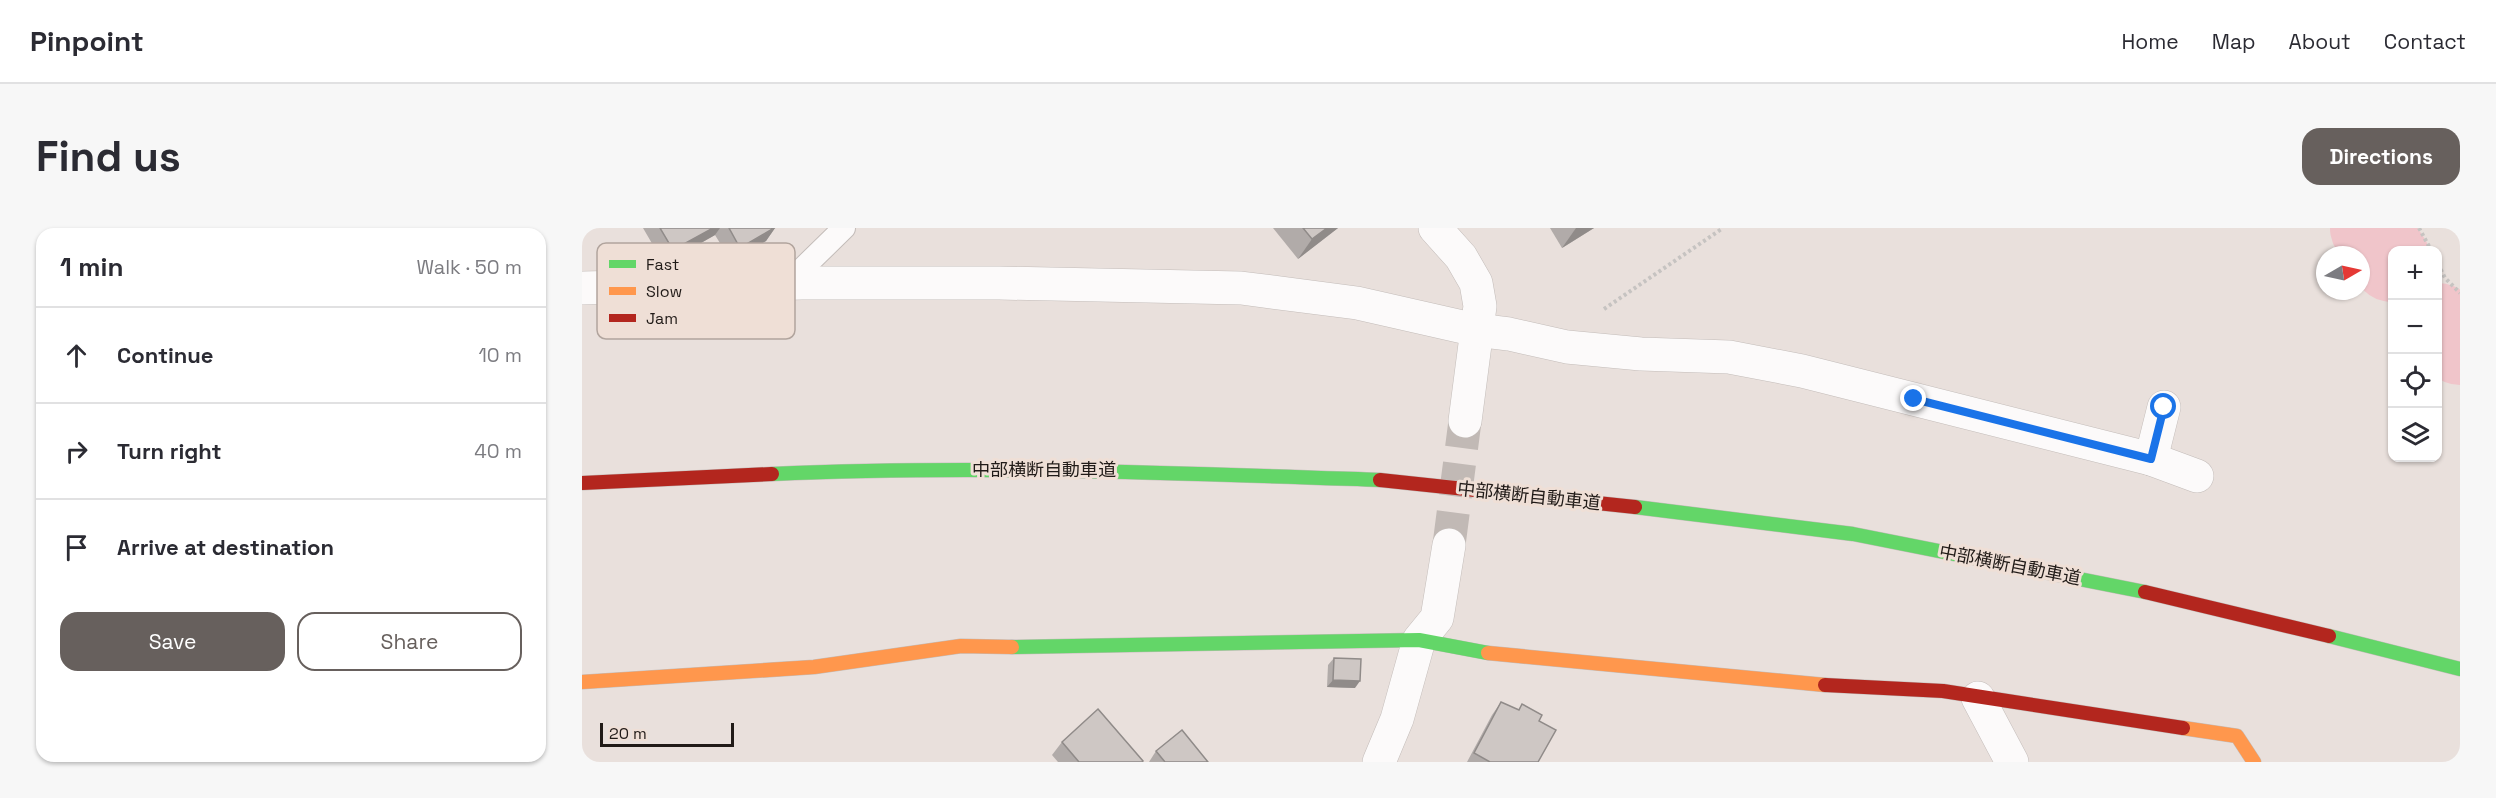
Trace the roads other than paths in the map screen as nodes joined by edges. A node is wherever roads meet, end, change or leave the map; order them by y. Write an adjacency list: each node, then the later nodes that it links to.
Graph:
1 (844, 228): 4 (lane)
2 (1435, 228): 7 (street)
3 (795, 283): 4 (street)
4 (802, 283): 7 (street)
5 (582, 288): 6 (street)
6 (597, 288)
7 (1476, 330): 9 (street); 10 (street)
8 (2164, 407): 10 (street)
9 (1465, 421)
10 (2151, 459): 11 (street)
11 (2197, 476)
12 (582, 483): 15 (main road, 中部横断自動車道)
13 (1449, 545): 14 (street)
14 (1419, 640): 16 (main road); 17 (main road); 18 (street)
15 (2460, 669)
16 (582, 682)
17 (1978, 698): 19 (street); 20 (main road)
18 (1378, 762)
19 (2012, 762)
20 (2254, 762)

